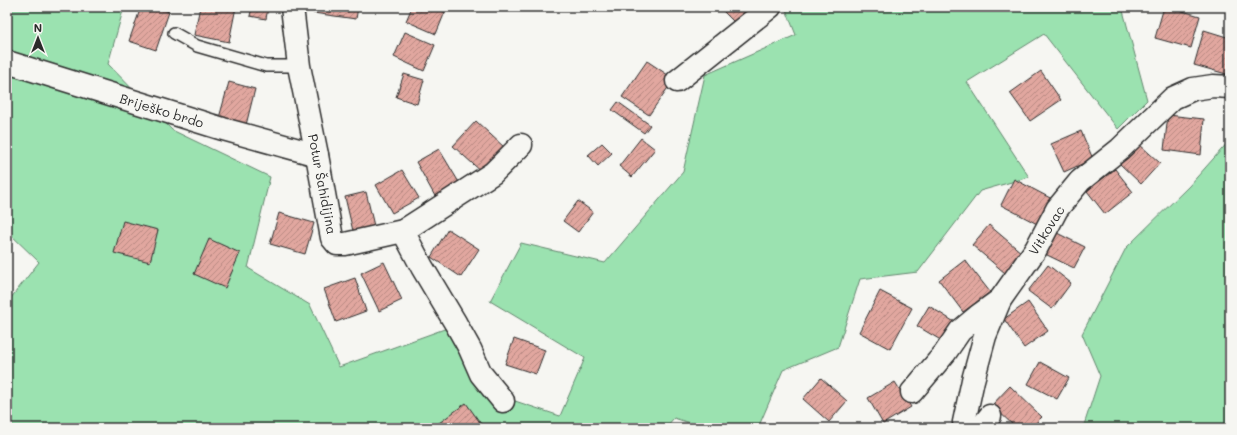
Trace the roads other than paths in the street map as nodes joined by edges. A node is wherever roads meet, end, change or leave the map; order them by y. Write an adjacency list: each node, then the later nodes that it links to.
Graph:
1 (292, 7): 5 (street, Potur Šahidijina)
2 (770, 7): 6 (street)
3 (174, 33): 5 (lane)
4 (7, 62): 9 (street, Briješko brdo)
5 (299, 66): 9 (street, Potur Šahidijina)
6 (677, 81)
7 (1230, 87): 11 (street, Vitkovac)
8 (520, 145): 10 (street, Potur Šahidijina)
9 (317, 155): 10 (street, Potur Šahidijina)
10 (403, 231): 13 (street)
11 (1000, 300): 12 (street); 14 (street, Vitkovac)
12 (912, 392)
13 (503, 400)
14 (970, 428)

